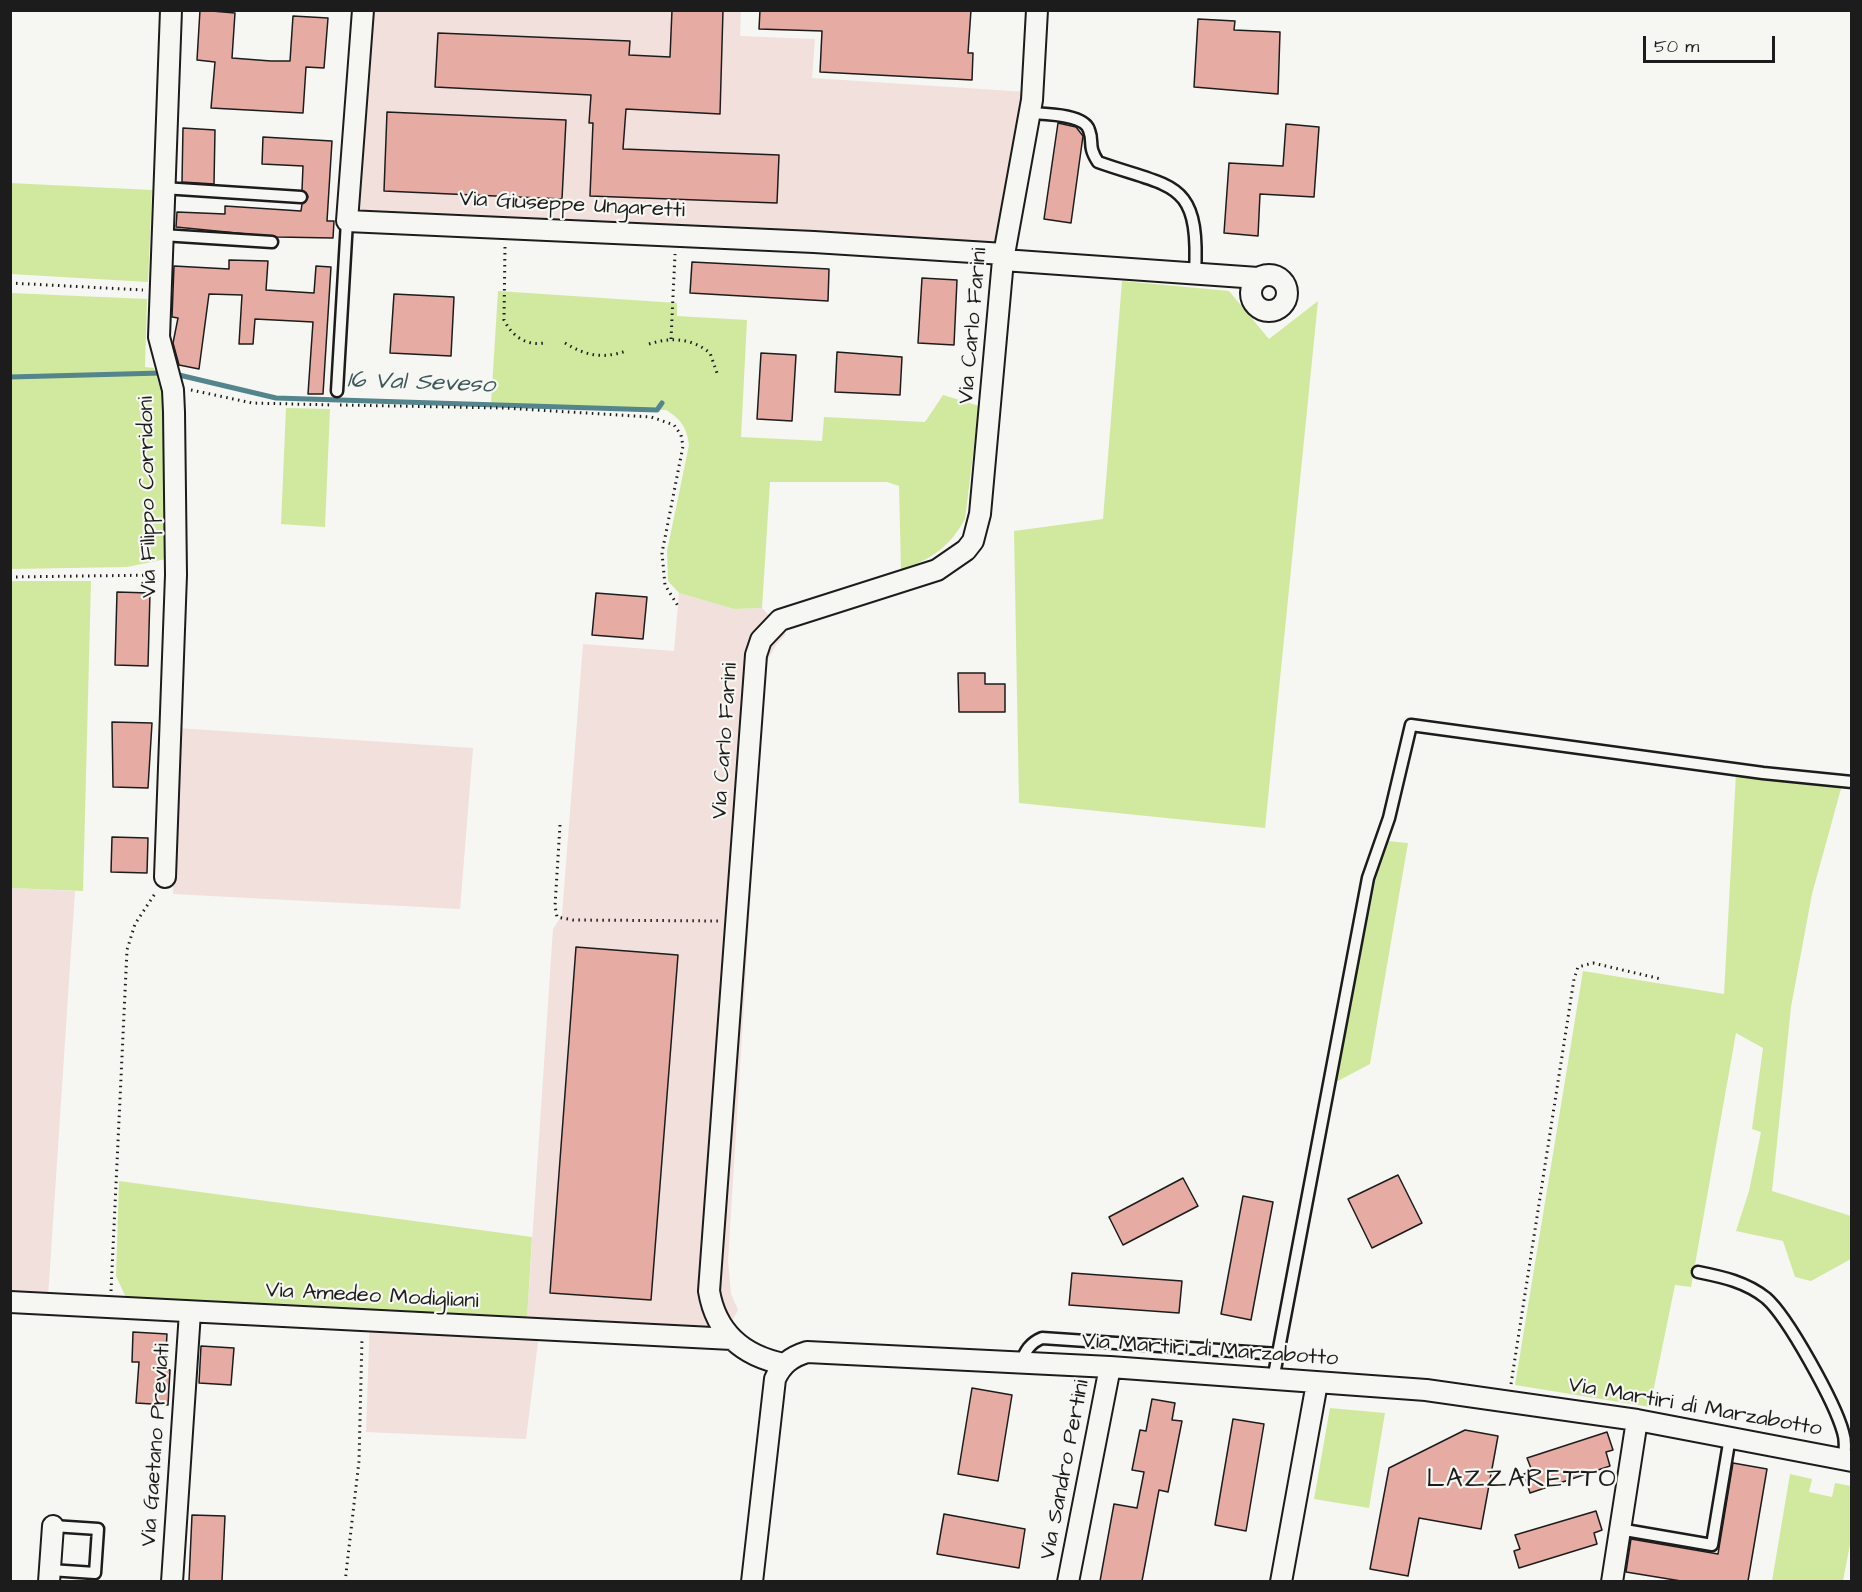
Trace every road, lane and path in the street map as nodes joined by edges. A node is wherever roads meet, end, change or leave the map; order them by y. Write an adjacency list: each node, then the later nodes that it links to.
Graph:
1 (171, 10): 5 (street, Via Filippo Corridoni)
2 (363, 10): 7 (street)
3 (1037, 10): 4 (street, Via Carlo Farini)
4 (1030, 112): 12 (street, Via Carlo Farini); 13 (lane)
5 (164, 188): 6 (lane); 9 (street, Via Filippo Corridoni)
6 (301, 197)
7 (348, 221): 8 (street, Via Giuseppe Ungaretti); 24 (lane)
8 (506, 227): 10 (street, Via Giuseppe Ungaretti); 18 (path)
9 (162, 235): 11 (lane); 16 (street, Via Filippo Corridoni)
10 (676, 236): 12 (street, Via Giuseppe Ungaretti); 17 (path)
11 (272, 242)
12 (1004, 257): 13 (street, Via Giuseppe Ungaretti); 31 (street, Via Carlo Farini)
13 (1195, 274): 15 (street, Via Giuseppe Ungaretti)
14 (10, 283): 16 (path)
15 (1255, 288)
16 (160, 290): 23 (street, Via Filippo Corridoni)
17 (671, 339): 20 (path); 22 (path)
18 (544, 343)
19 (565, 343): 21 (path)
20 (649, 344)
21 (626, 351)
22 (717, 373)
23 (173, 390): 25 (street, Via Filippo Corridoni); 27 (path)
24 (337, 391)
25 (176, 575): 26 (path); 30 (street, Via Filippo Corridoni)
26 (10, 577)
27 (678, 606)
28 (1851, 782): 39 (lane)
29 (560, 825): 31 (path)
30 (165, 877): 35 (path)
31 (737, 921): 38 (street, Via Carlo Farini)
32 (1661, 979): 45 (path)
33 (1698, 1272): 48 (lane)
34 (10, 1302): 35 (street, Via Amedeo Modigliani)
35 (110, 1307): 36 (street, Via Amedeo Modigliani)
36 (190, 1312): 37 (street, Via Amedeo Modigliani); 52 (street, Via Gaetano Previati)
37 (362, 1322): 38 (street, Via Amedeo Modigliani); 53 (path)
38 (732, 1339): 41 (street, Via Carlo Farini)
39 (1278, 1353): 40 (lane); 43 (lane)
40 (1020, 1363): 41 (street, Via Martiri di Marzabotto); 42 (street, Via Martiri di Marzabotto)
41 (784, 1364): 54 (street)
42 (1110, 1367): 43 (street, Via Martiri di Marzabotto); 55 (street, Via Sandro Pertini)
43 (1273, 1380): 44 (street, Via Martiri di Marzabotto)
44 (1317, 1383): 45 (street, Via Martiri di Marzabotto); 56 (street)
45 (1508, 1400): 46 (street, Via Martiri di Marzabotto)
46 (1636, 1420): 47 (street, Via Martiri di Marzabotto); 50 (street)
47 (1730, 1437): 48 (street, Via Martiri di Marzabotto); 50 (lane)
48 (1848, 1460)
49 (53, 1526): 51 (street); 51 (lane)
50 (1619, 1529): 57 (street)
51 (50, 1576)
52 (172, 1581)
53 (345, 1581)
54 (752, 1581)
55 (1068, 1581)
56 (1281, 1581)
57 (1612, 1581)

